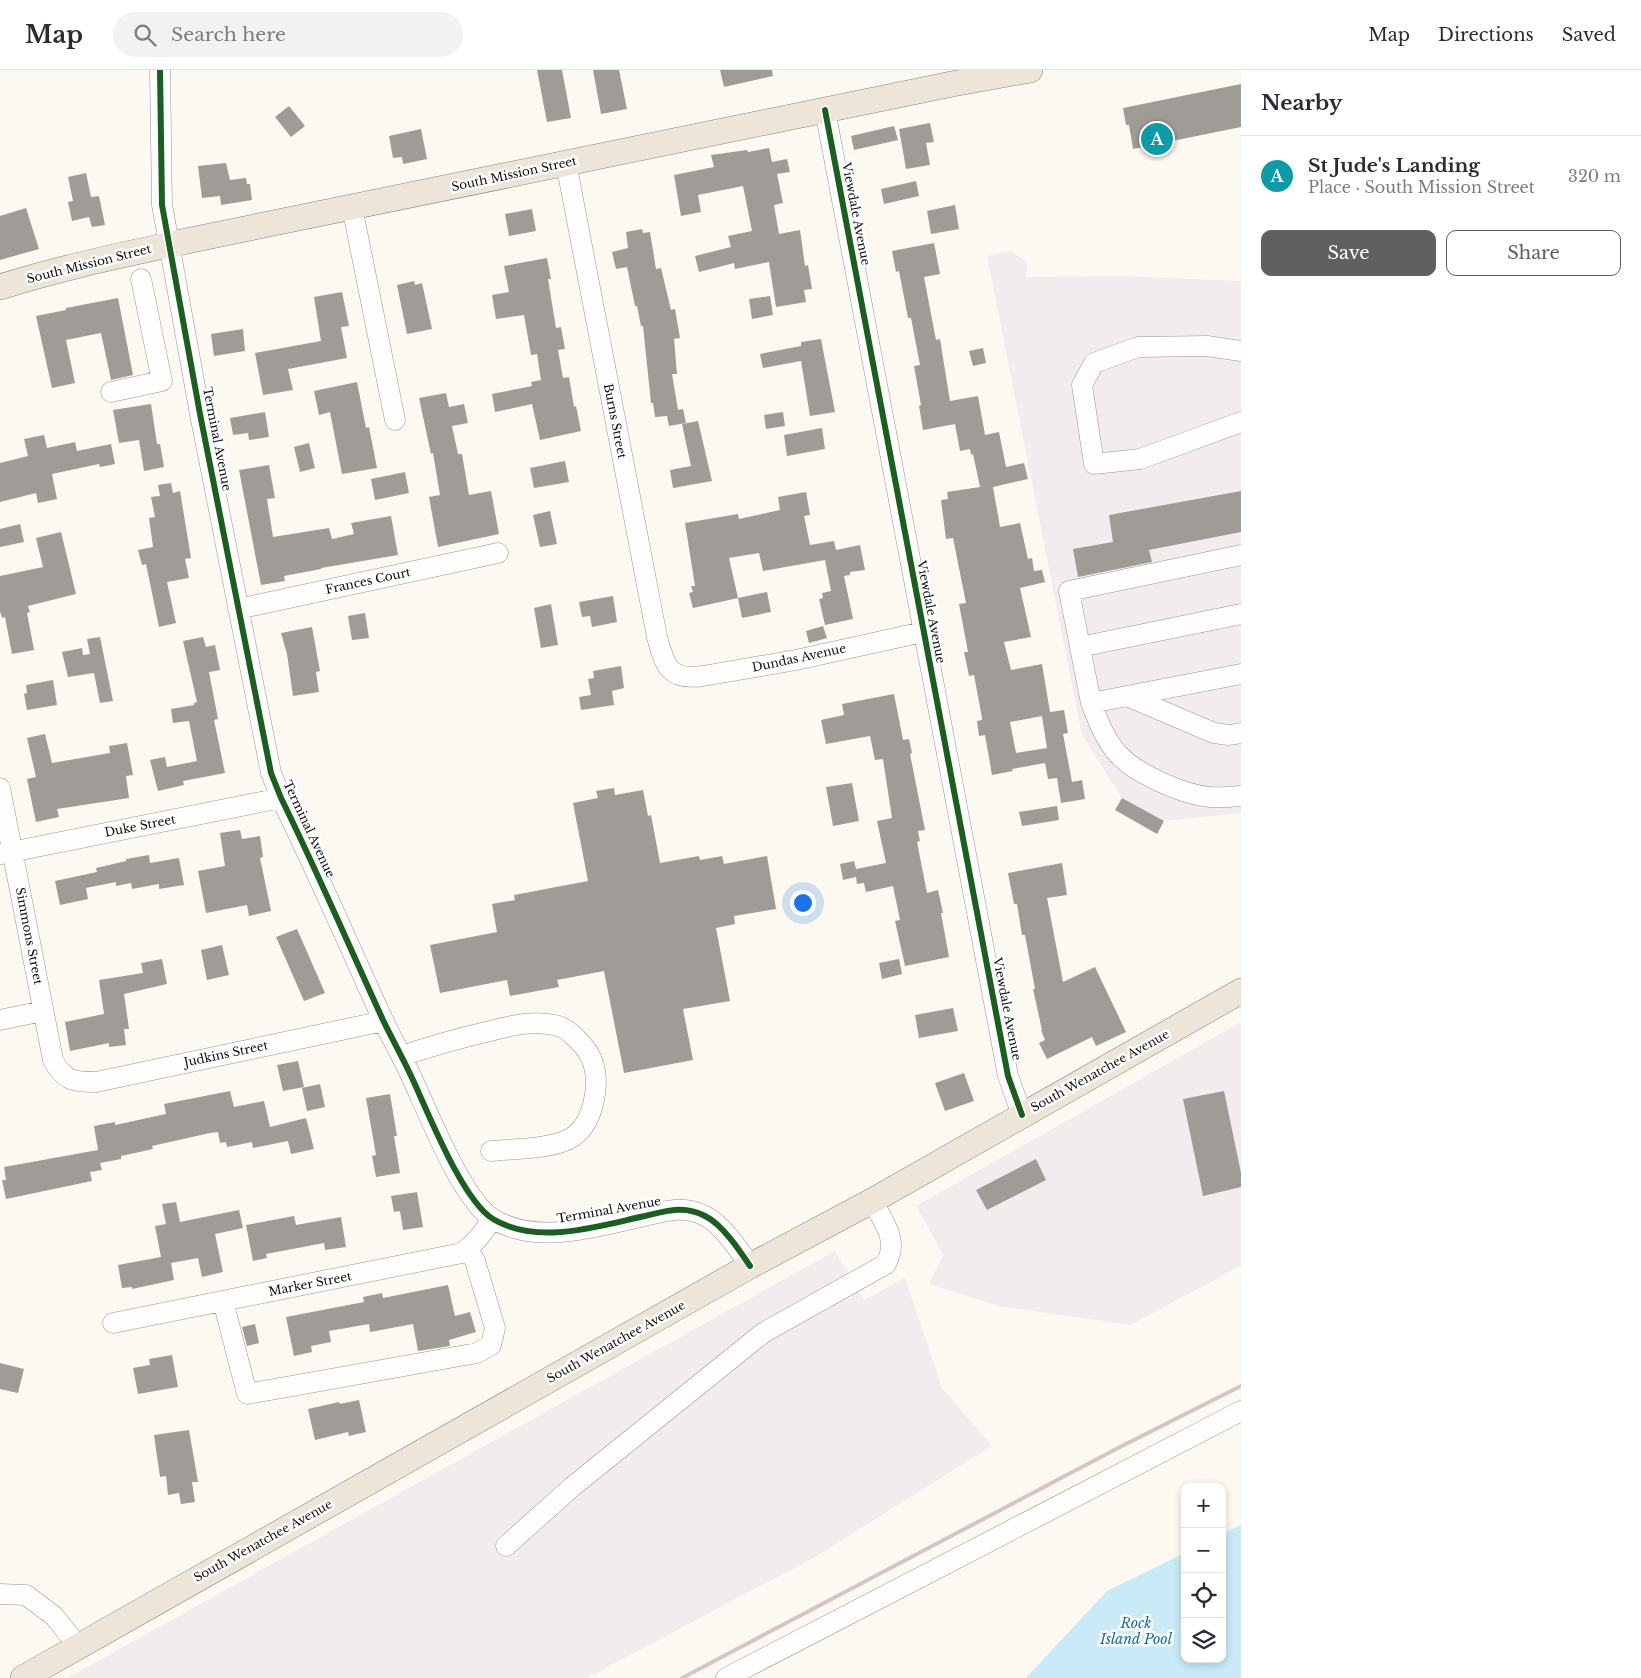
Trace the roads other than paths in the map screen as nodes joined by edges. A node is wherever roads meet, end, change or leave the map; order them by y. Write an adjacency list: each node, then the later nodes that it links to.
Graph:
1 (160, 70): 7 (street, Terminal Avenue)
2 (1030, 70): 3 (main road, South Mission Street)
3 (950, 77): 4 (main road, South Mission Street)
4 (825, 110): 5 (main road, South Mission Street); 20 (street, Viewdale Avenue)
5 (566, 163): 6 (main road, South Mission Street); 22 (street, Burns Street)
6 (352, 207): 7 (main road, South Mission Street); 14 (street)
7 (168, 245): 9 (main road, South Mission Street); 10 (street, Terminal Avenue)
8 (141, 279): 11 (street)
9 (0, 287)
10 (187, 342): 11 (street); 18 (street, Terminal Avenue)
11 (155, 349): 13 (street)
12 (1241, 351): 15 (street)
13 (111, 392)
14 (395, 420)
15 (1241, 422)
16 (498, 553): 18 (street, Frances Court)
17 (1241, 555): 21 (street)
18 (238, 609): 29 (street, Terminal Avenue)
19 (1241, 614): 21 (street)
20 (923, 632): 22 (street, Dundas Avenue); 37 (street, Viewdale Avenue)
21 (1080, 647): 25 (street)
22 (675, 673)
23 (1241, 674): 24 (street)
24 (1127, 696): 25 (street); 26 (street)
25 (1091, 703): 28 (street)
26 (1241, 733)
27 (0, 788): 30 (street, Simmons Street)
28 (1241, 796)
29 (281, 798): 30 (street, Duke Street); 34 (street, Terminal Avenue)
30 (6, 853): 32 (street, Simmons Street)
31 (1241, 991): 37 (main road, South Wenatchee Avenue)
32 (43, 1011): 33 (street); 36 (street, Simmons Street)
33 (0, 1020)
34 (384, 1021): 35 (street, Terminal Avenue); 36 (street, Judkins Street)
35 (402, 1056): 38 (street); 40 (street, Terminal Avenue)
36 (67, 1078)
37 (1022, 1115): 39 (main road, South Wenatchee Avenue)
38 (490, 1152)
39 (872, 1202): 42 (main road, South Wenatchee Avenue); 46 (street)
40 (492, 1218): 41 (street, Marker Street); 42 (street, Terminal Avenue)
41 (468, 1249): 43 (street, Marker Street); 43 (street)
42 (750, 1266): 48 (main road, South Wenatchee Avenue)
43 (223, 1301): 44 (street, Marker Street)
44 (113, 1323)
45 (1241, 1411): 50 (street)
46 (506, 1546)
47 (0, 1594): 48 (street)
48 (78, 1646): 49 (main road, South Wenatchee Avenue)
49 (23, 1678)
50 (726, 1678)

